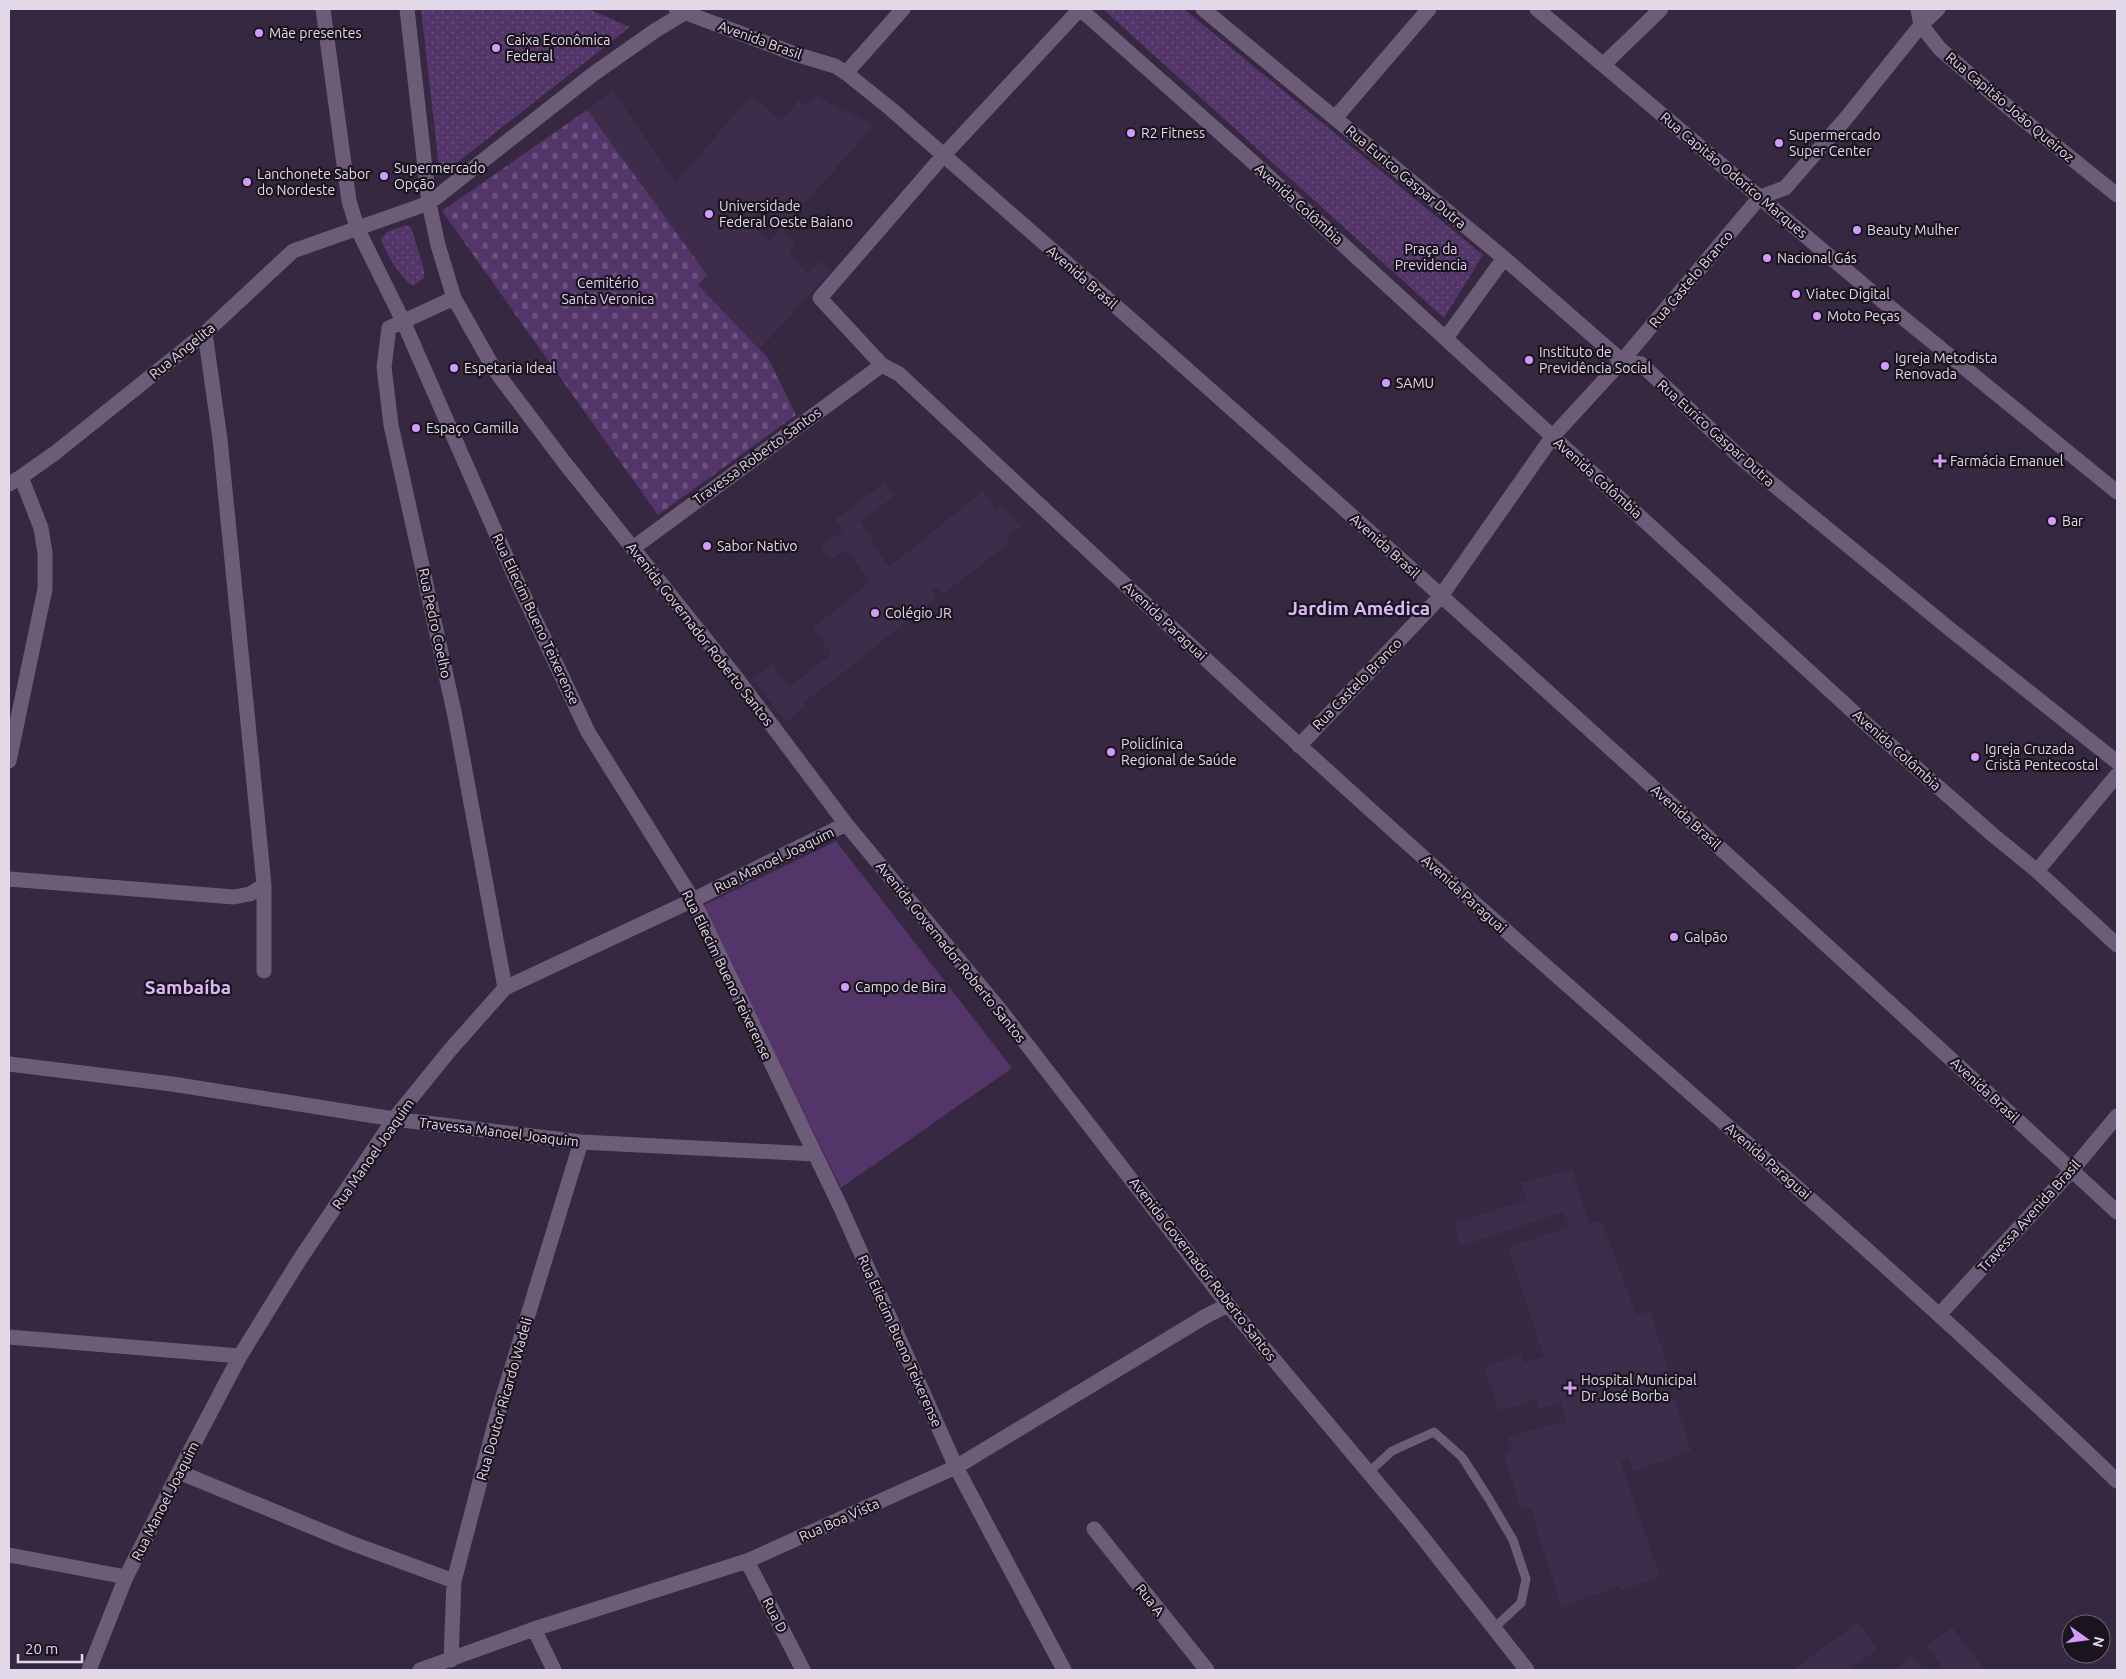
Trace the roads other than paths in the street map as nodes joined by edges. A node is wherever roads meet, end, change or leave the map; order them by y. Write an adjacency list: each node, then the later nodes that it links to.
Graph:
1 (323, 9): 20 (street)
2 (407, 9): 19 (street, Avenida Governador Roberto Santos)
3 (904, 9): 14 (street)
4 (1080, 9): 16 (street); 25 (street, Avenida Colômbia)
5 (1203, 9): 15 (street, Rua Eurico Gaspar Dutra)
6 (1429, 9): 15 (street)
7 (1537, 9): 13 (street, Rua Capitão Odorico Marques)
8 (1661, 9): 13 (street)
9 (1918, 9): 12 (street, Rua Capitão João Queiroz)
10 (1938, 9): 12 (street, Rua Castelo Branco)
11 (681, 11): 14 (street, Avenida Brasil); 19 (street, Rua Angelita)
12 (1921, 25): 17 (street, Rua Capitão João Queiroz); 18 (street, Rua Castelo Branco)
13 (1603, 65): 18 (street, Rua Capitão Odorico Marques)
14 (846, 73): 16 (street, Avenida Brasil)
15 (1336, 117): 21 (street, Rua Eurico Gaspar Dutra)
16 (944, 156): 27 (street, Avenida Paraguai); 32 (street, Avenida Brasil)
17 (2117, 195)
18 (1760, 197): 26 (street, Rua Castelo Branco); 30 (street, Rua Capitão Odorico Marques)
19 (429, 203): 20 (street, Rua Angelita); 22 (street, Avenida Governador Roberto Santos)
20 (358, 230): 23 (street, Rua Eliecim Bueno Teixerense); 24 (street, Rua Angelita)
21 (1504, 258): 25 (street); 26 (street, Rua Eurico Gaspar Dutra)
22 (454, 298): 23 (street, Rua Pedro Coelho); 31 (street, Avenida Governador Roberto Santos)
23 (403, 321): 41 (street, Rua Eliecim Bueno Teixerense); 44 (street, Rua Pedro Coelho)
24 (205, 332): 29 (street, Rua Angelita); 40 (street)
25 (1446, 338): 28 (street, Avenida Colômbia)
26 (1622, 361): 28 (street, Rua Castelo Branco); 35 (street, Rua Eurico Gaspar Dutra)
27 (882, 365): 31 (street, Travessa Roberto Santos); 33 (street, Avenida Paraguai)
28 (1553, 436): 32 (street, Rua Castelo Branco); 38 (street, Avenida Colômbia)
29 (15, 480): 34 (street)
30 (2117, 492)
31 (633, 548): 37 (street, Avenida Governador Roberto Santos)
32 (1440, 596): 33 (street, Rua Castelo Branco); 50 (street, Avenida Brasil)
33 (1299, 746): 53 (street, Avenida Paraguai)
34 (9, 761)
35 (2117, 762)
36 (2117, 775): 38 (street)
37 (846, 824): 41 (street, Rua Manoel Joaquim); 52 (street, Avenida Governador Roberto Santos)
38 (2037, 871): 42 (street, Avenida Colômbia)
39 (9, 879): 40 (street)
40 (264, 885): 43 (street)
41 (693, 900): 44 (street, Rua Manoel Joaquim); 49 (street, Rua Eliecim Bueno Teixerense)
42 (2117, 945)
43 (264, 971)
44 (505, 988): 47 (street, Rua Manoel Joaquim)
45 (9, 1064): 47 (street, Travessa Manoel Joaquim)
46 (2117, 1116): 50 (street, Travessa Avenida Brasil)
47 (394, 1119): 48 (street, Travessa Manoel Joaquim); 55 (street, Rua Manoel Joaquim)
48 (582, 1142): 49 (street, Travessa Manoel Joaquim); 64 (street, Rua Doutor Ricardo Wadeli)
49 (814, 1154): 56 (street, Rua Eliecim Bueno Teixerense)
50 (2072, 1170): 51 (street, Avenida Brasil); 53 (street, Travessa Avenida Brasil)
51 (2117, 1212)
52 (1228, 1305): 56 (street, Rua Boa Vista); 58 (street, Avenida Governador Roberto Santos)
53 (1940, 1315): 59 (street, Avenida Paraguai)
54 (9, 1337): 55 (street)
55 (240, 1356): 57 (street, Rua Manoel Joaquim)
56 (956, 1467): 62 (street, Rua Boa Vista); 72 (street, Rua Eliecim Bueno Teixerense)
57 (179, 1472): 63 (street, Rua Manoel Joaquim); 64 (street)
58 (1369, 1472): 65 (street, Avenida Governador Roberto Santos); 65 (lane)
59 (2117, 1481)
60 (1094, 1529): 73 (street, Rua A)
61 (9, 1555): 63 (street)
62 (747, 1561): 66 (street, Rua Boa Vista); 71 (street, Rua D)
63 (126, 1577): 68 (street, Rua Manoel Joaquim)
64 (454, 1581): 67 (street, Rua Doutor Ricardo Wadeli)
65 (1494, 1628): 74 (street, Avenida Governador Roberto Santos)
66 (534, 1629): 67 (street, Rua Boa Vista); 70 (street)
67 (451, 1660): 69 (street, Rua Boa Vista)
68 (89, 1670)
69 (420, 1670)
70 (554, 1670)
71 (803, 1670)
72 (1064, 1670)
73 (1207, 1670)
74 (1528, 1670)

